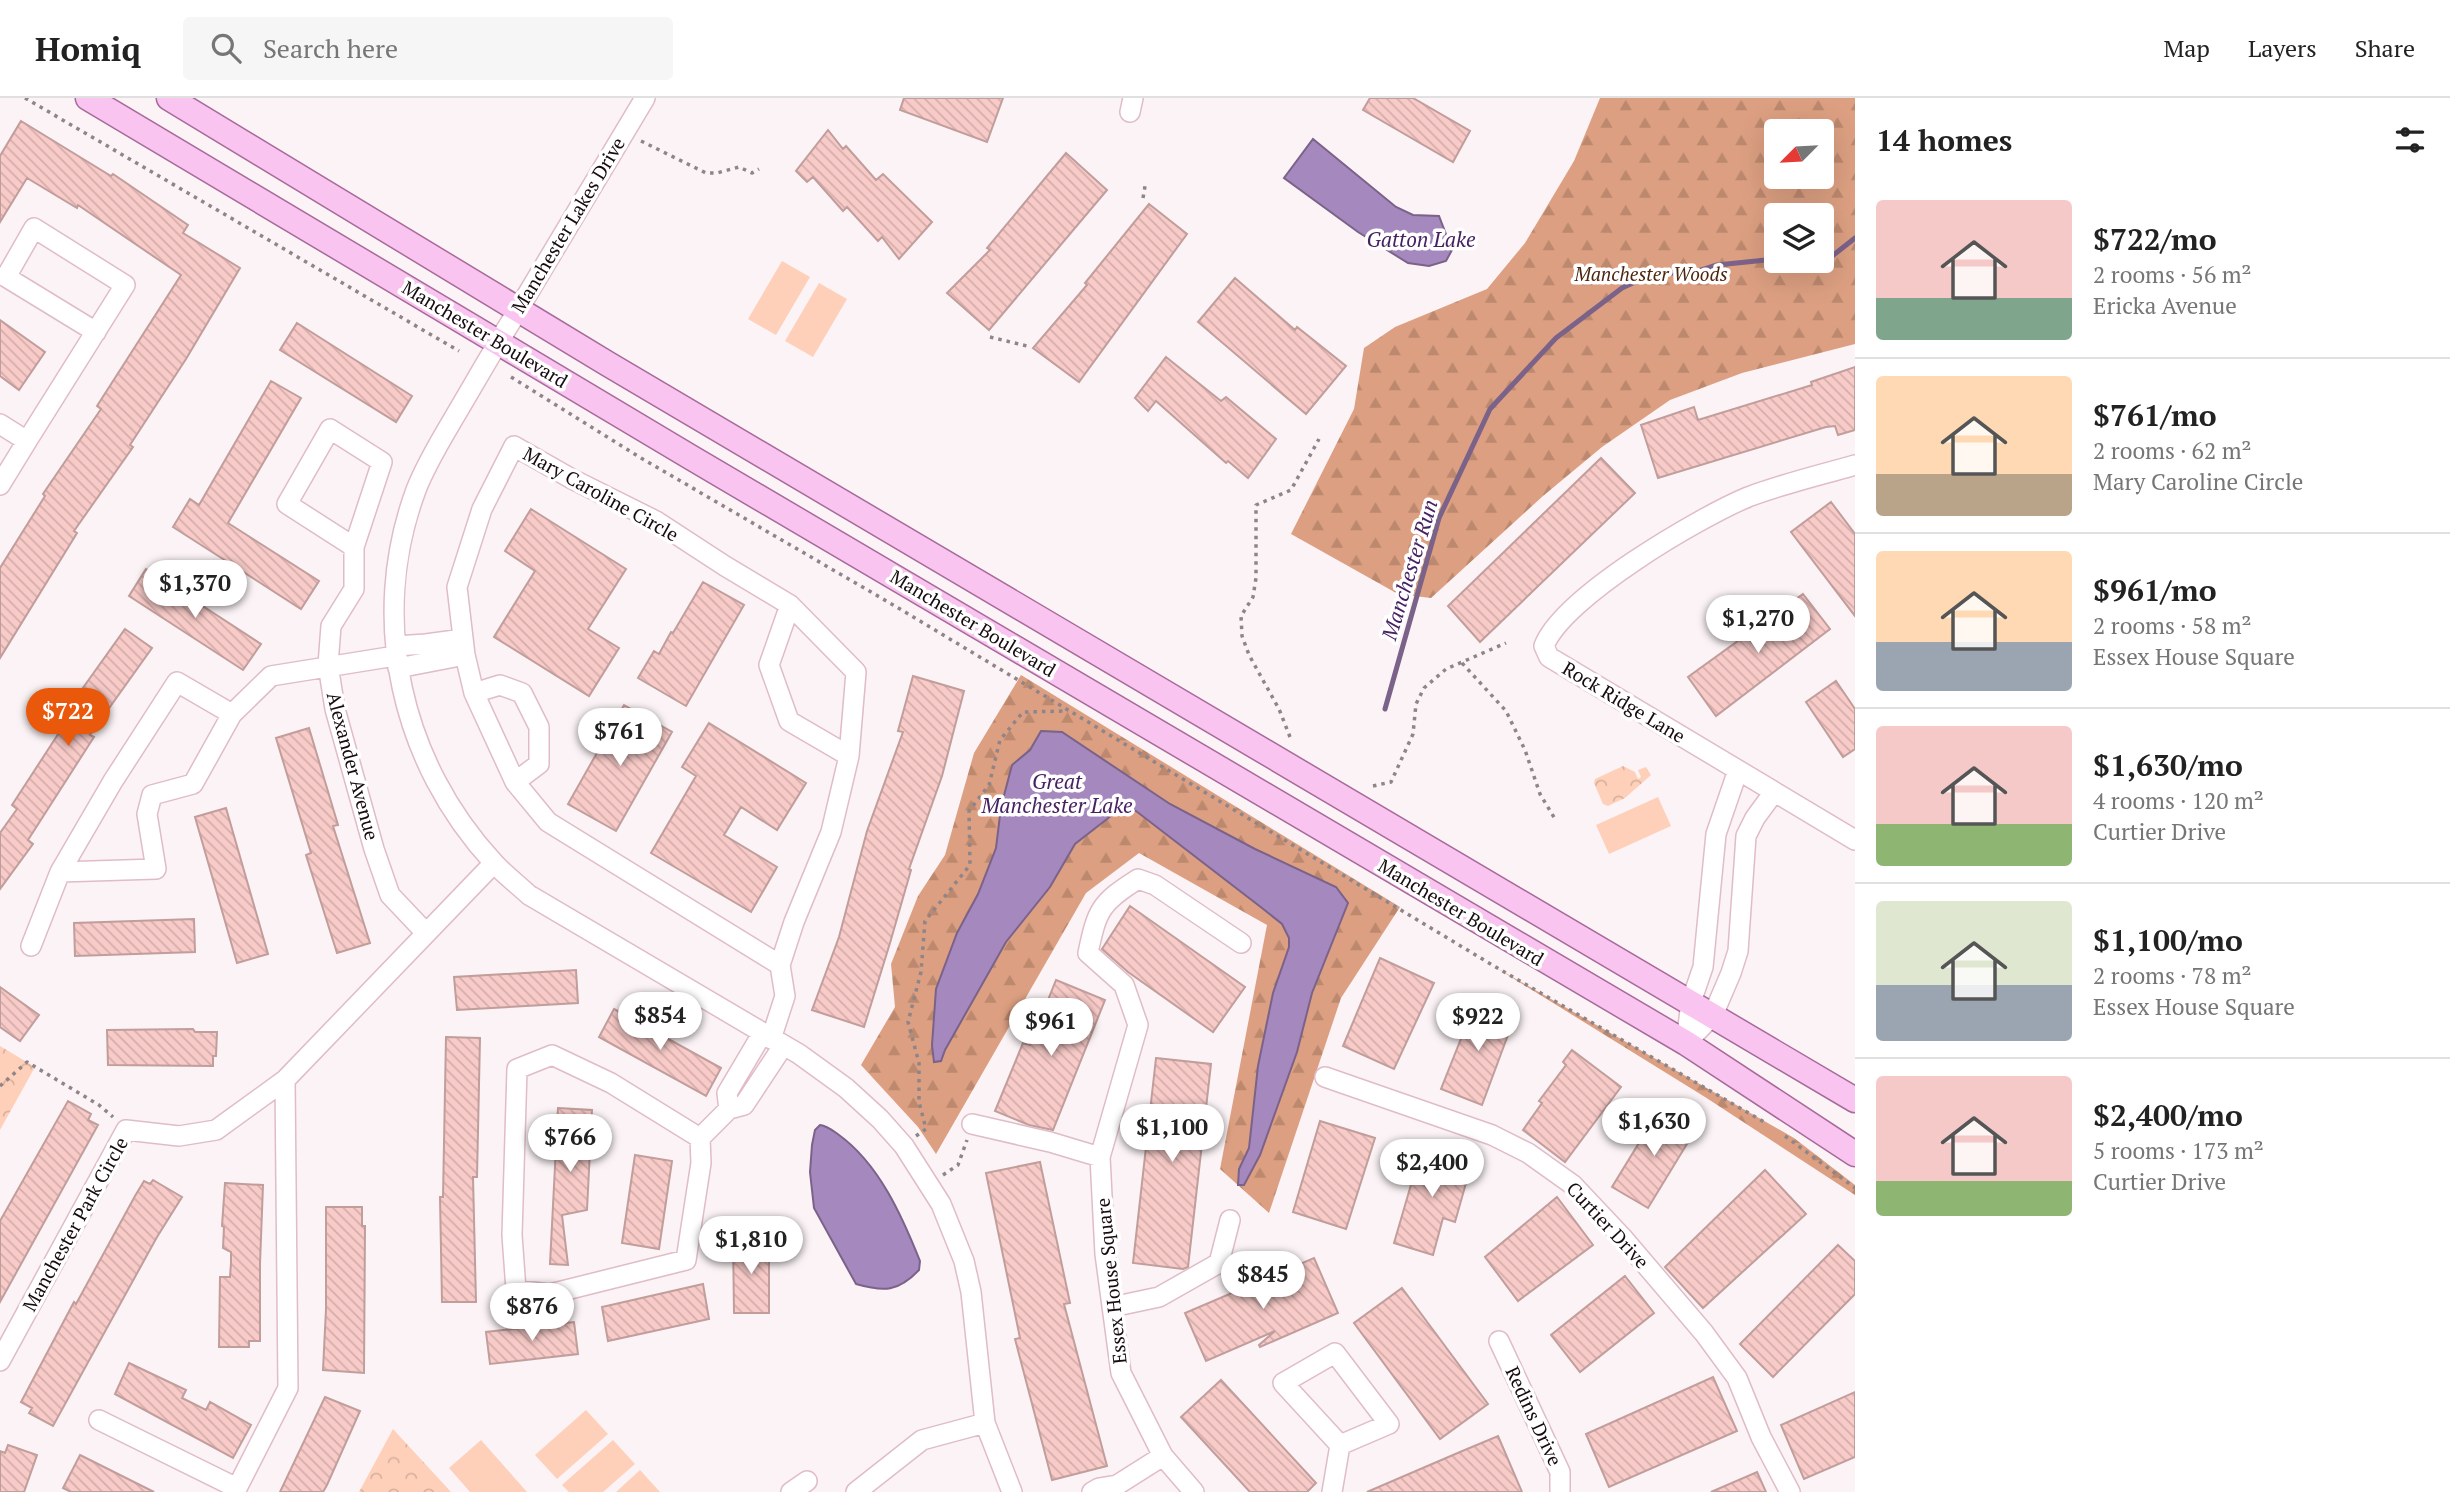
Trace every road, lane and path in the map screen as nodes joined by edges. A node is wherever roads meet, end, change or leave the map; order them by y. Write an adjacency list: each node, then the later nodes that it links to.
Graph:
1 (25, 98): 14 (path)
2 (88, 98): 12 (main road, Manchester Boulevard)
3 (169, 98): 9 (main road, Manchester Boulevard)
4 (645, 98): 9 (street, Manchester Lakes Drive)
5 (641, 141): 6 (path)
6 (759, 169)
7 (1145, 186): 8 (path)
8 (1143, 198)
9 (518, 309): 12 (street, Manchester Lakes Drive); 45 (main road, Manchester Boulevard)
10 (96, 332): 10 (street); 18 (street)
11 (990, 337): 13 (path)
12 (498, 342): 25 (street, Manchester Lakes Drive); 48 (main road, Manchester Boulevard)
13 (1027, 346)
14 (458, 351)
15 (512, 377): 29 (path)
16 (0, 424): 18 (street)
17 (1319, 439): 31 (path)
18 (27, 442): 20 (street)
19 (1855, 464): 33 (street, Rock Ridge Lane)
20 (0, 485)
21 (354, 547): 21 (street, Alexander Avenue); 27 (street, Alexander Avenue)
22 (790, 605): 24 (street, Mary Caroline Circle); 32 (street, Mary Caroline Circle); 32 (street)
23 (1506, 643): 26 (path)
24 (464, 647): 25 (street); 28 (street, Mary Caroline Circle)
25 (396, 656): 27 (street); 39 (street, Manchester Lakes Drive)
26 (1462, 663): 35 (path); 37 (path)
27 (328, 665): 30 (street); 41 (street, Alexander Avenue)
28 (474, 694): 34 (street, Mary Caroline Circle); 34 (street)
29 (1069, 711): 55 (path); 58 (path)
30 (232, 714): 40 (street); 40 (street)
31 (1290, 737)
32 (849, 756): 44 (street, Mary Caroline Circle)
33 (1738, 770): 36 (street, Rock Ridge Lane); 45 (street)
34 (515, 782): 44 (street, Mary Caroline Circle)
35 (1373, 786)
36 (1774, 792): 38 (street, Rock Ridge Lane); 46 (street)
37 (1555, 818)
38 (1855, 840)
39 (494, 863): 41 (street, Manchester Park Circle); 47 (street, Manchester Lakes Drive)
40 (60, 872): 43 (street)
41 (426, 933): 50 (street, Manchester Park Circle)
42 (1241, 943): 60 (street, Essex House Square)
43 (31, 946)
44 (780, 965): 47 (street, Mary Caroline Circle)
45 (1691, 1002): 46 (main road, Manchester Boulevard); 48 (street)
46 (1713, 1015): 48 (street); 52 (main road, Manchester Boulevard)
47 (772, 1039): 57 (street, Mary Caroline Circle); 58 (street, Manchester Lakes Drive)
48 (1686, 1043): 59 (main road, Manchester Boulevard)
49 (1325, 1077): 79 (street, Curtier Drive)
50 (285, 1080): 66 (street, Manchester Park Circle); 72 (street)
51 (0, 1086): 53 (path)
52 (1855, 1100)
53 (118, 1121)
54 (972, 1124): 60 (street); 61 (path)
55 (1775, 1128)
56 (1785, 1136): 62 (path)
57 (700, 1138): 57 (street)
58 (904, 1146): 61 (street, Manchester Lakes Drive)
59 (1855, 1154)
60 (1100, 1157): 64 (street, Essex House Square)
61 (929, 1184): 68 (street, Manchester Lakes Drive)
62 (1855, 1188)
63 (1230, 1220): 64 (street)
64 (1112, 1307): 70 (street, Essex House Square)
65 (1499, 1341): 78 (street, Redins Drive)
66 (0, 1361)
67 (99, 1420): 72 (street)
68 (985, 1423): 73 (street); 74 (street, Manchester Lakes Drive)
69 (1340, 1444): 69 (street); 77 (street)
70 (1163, 1456): 71 (street); 76 (street, Essex House Square)
71 (1115, 1488): 75 (street)
72 (236, 1490)
73 (856, 1492)
74 (1012, 1492)
75 (1092, 1492)
76 (1194, 1492)
77 (1332, 1492)
78 (1560, 1492)
79 (1790, 1492)

